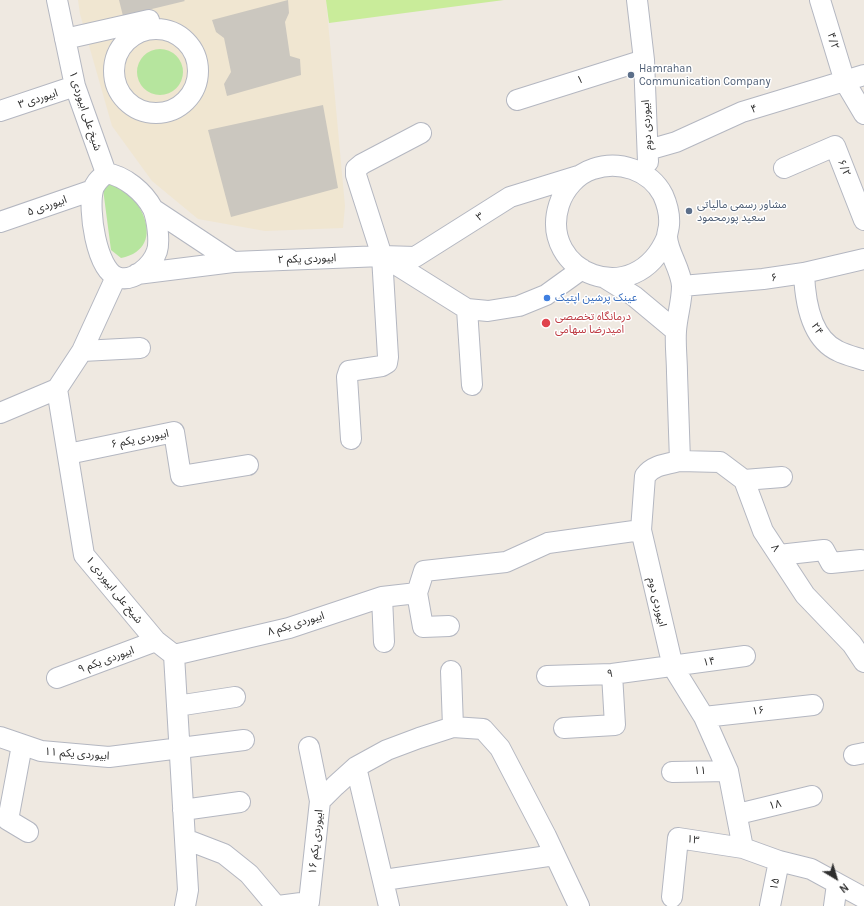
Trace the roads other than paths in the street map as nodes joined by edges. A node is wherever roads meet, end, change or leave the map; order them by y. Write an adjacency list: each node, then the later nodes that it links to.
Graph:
1 (57, 0): 5 (street, شیخ علی ابیوردی ۱)
2 (637, 0): 6 (street, ابیوردی دوم)
3 (820, 0): 8 (street, ۴/۲)
4 (151, 29): 4 (street); 5 (street)
5 (65, 40): 9 (street, شیخ علی ابیوردی ۱)
6 (644, 60): 10 (street, ۱); 14 (street, ابیوردی دوم)
7 (864, 75): 8 (street, ۴)
8 (845, 82): 12 (street, ۴/۲); 14 (street, ۴)
9 (75, 86): 11 (street, ۳ ابیوردی); 16 (street, شیخ علی ابیوردی ۱)
10 (517, 100)
11 (0, 111)
12 (864, 114)
13 (421, 133): 23 (street)
14 (648, 165): 17 (street); 22 (street)
15 (784, 168): 20 (street, ۶/۲)
16 (106, 173): 18 (street); 19 (street)
17 (580, 176): 23 (street, ۳); 26 (street)
18 (93, 190): 21 (street, ۵ ابیوردی); 29 (street)
19 (153, 209): 25 (street); 28 (street)
20 (864, 220)
21 (0, 222)
22 (667, 236): 30 (street); 31 (street)
23 (382, 256): 25 (street, ۲ ابیوردی یکم); 32 (street); 40 (street)
24 (864, 259): 27 (street, ۶)
25 (233, 262): 28 (street, ۲ ابیوردی یکم)
26 (582, 270): 30 (street); 32 (street)
27 (804, 273): 31 (street, ۶); 36 (street, ۲۴)
28 (137, 274): 29 (street)
29 (116, 276): 35 (street)
30 (605, 278): 33 (street)
31 (682, 286): 33 (street)
32 (467, 309): 37 (street)
33 (676, 331): 42 (street)
34 (140, 348): 35 (street)
35 (82, 351): 38 (street)
36 (864, 360)
37 (472, 385)
38 (57, 389): 39 (street); 41 (street, شیخ علی ابیوردی ۱)
39 (0, 413)
40 (351, 438)
41 (68, 454): 43 (street, ۶ ابیوردی یکم); 52 (street, شیخ علی ابیوردی ۱)
42 (680, 461): 45 (street); 46 (street, ابیوردی دوم)
43 (248, 465)
44 (782, 477): 45 (street)
45 (744, 480): 47 (street, ۸)
46 (641, 530): 49 (street); 58 (street, ابیوردی دوم)
47 (779, 555): 48 (street); 54 (street, ۸)
48 (861, 560)
49 (417, 593): 50 (street, ۸ ابیوردی یکم); 51 (street)
50 (382, 596): 53 (street); 55 (street, ۸ ابیوردی یکم)
51 (449, 626)
52 (156, 642): 55 (street, شیخ علی ابیوردی ۱); 62 (street, ۹ ابیوردی یکم)
53 (384, 642)
54 (858, 642): 57 (street, ۸)
55 (174, 655): 65 (street)
56 (745, 656): 58 (street, ۱۴)
57 (864, 662)
58 (673, 667): 60 (street, ۹); 66 (street, ابیوردی دوم)
59 (451, 671): 67 (street)
60 (612, 674): 61 (street, ۹); 68 (street)
61 (547, 676)
62 (56, 678)
63 (235, 697): 65 (street)
64 (813, 705): 66 (street, ۱۶)
65 (177, 706): 73 (street)
66 (704, 717): 75 (street, ابیوردی دوم)
67 (453, 727): 74 (street, ۱۶ ابیوردی یکم); 85 (street)
68 (564, 728)
69 (0, 737): 71 (street, ۱۱ ابیوردی یکم)
70 (244, 740): 73 (street, ۱۱ ابیوردی یکم)
71 (22, 745): 73 (street, ۱۱ ابیوردی یکم); 82 (street)
72 (309, 747): 78 (street)
73 (180, 749): 80 (street)
74 (356, 766): 78 (street, ۱۶ ابیوردی یکم); 87 (street)
75 (728, 771): 76 (street, ۱۱); 81 (street, ابیوردی دوم)
76 (672, 772)
77 (812, 796): 81 (street, ۱۸)
78 (320, 801): 92 (street, ۱۶ ابیوردی یکم)
79 (240, 802): 80 (street)
80 (183, 810): 83 (street)
81 (738, 814): 84 (street, ابیوردی دوم)
82 (28, 832)
83 (185, 839): 91 (street); 92 (street, ۱۶ ابیوردی یکم)
84 (743, 848): 86 (street); 89 (street, ۱۳)
85 (555, 855): 87 (street); 94 (street)
86 (780, 862): 88 (street); 95 (street, ۱۵)
87 (384, 880): 93 (street)
88 (837, 884): 90 (street); 96 (street)
89 (672, 897)
90 (864, 898)
91 (185, 906)
92 (277, 906)
93 (389, 906)
94 (579, 906)
95 (770, 906)
96 (834, 906)

